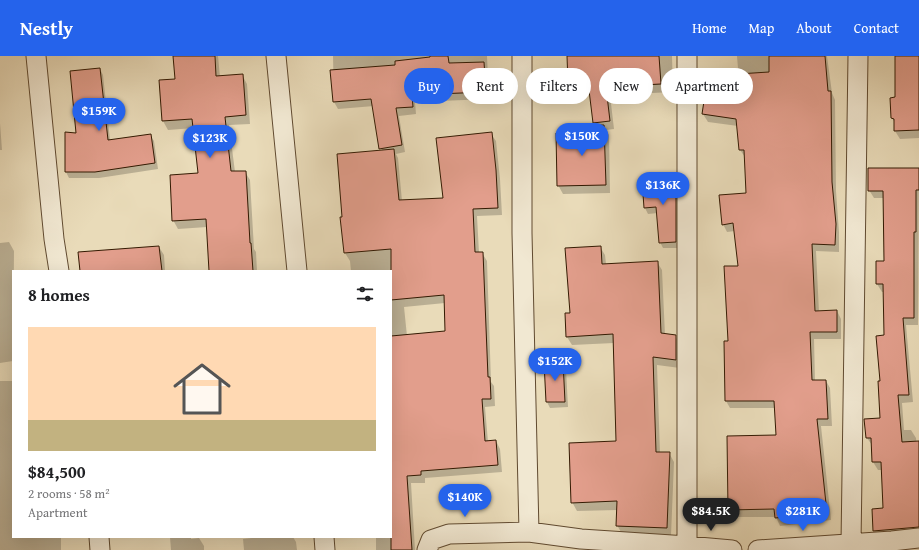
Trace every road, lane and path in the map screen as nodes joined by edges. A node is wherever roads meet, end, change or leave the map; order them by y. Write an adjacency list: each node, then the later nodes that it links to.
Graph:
1 (36, 56): 6 (street)
2 (276, 56): 7 (street)
3 (522, 56): 8 (street)
4 (687, 56): 14 (street)
5 (858, 56): 12 (street)
6 (59, 270)
7 (298, 270)
8 (528, 532): 13 (street); 18 (street)
9 (99, 538): 16 (street)
10 (324, 538): 17 (street)
11 (919, 538): 15 (street)
12 (851, 544): 15 (street); 20 (street)
13 (582, 545): 14 (street)
14 (687, 546): 19 (street)
15 (893, 546)
16 (100, 550)
17 (325, 550)
18 (427, 550)
19 (732, 550)
20 (758, 550)

